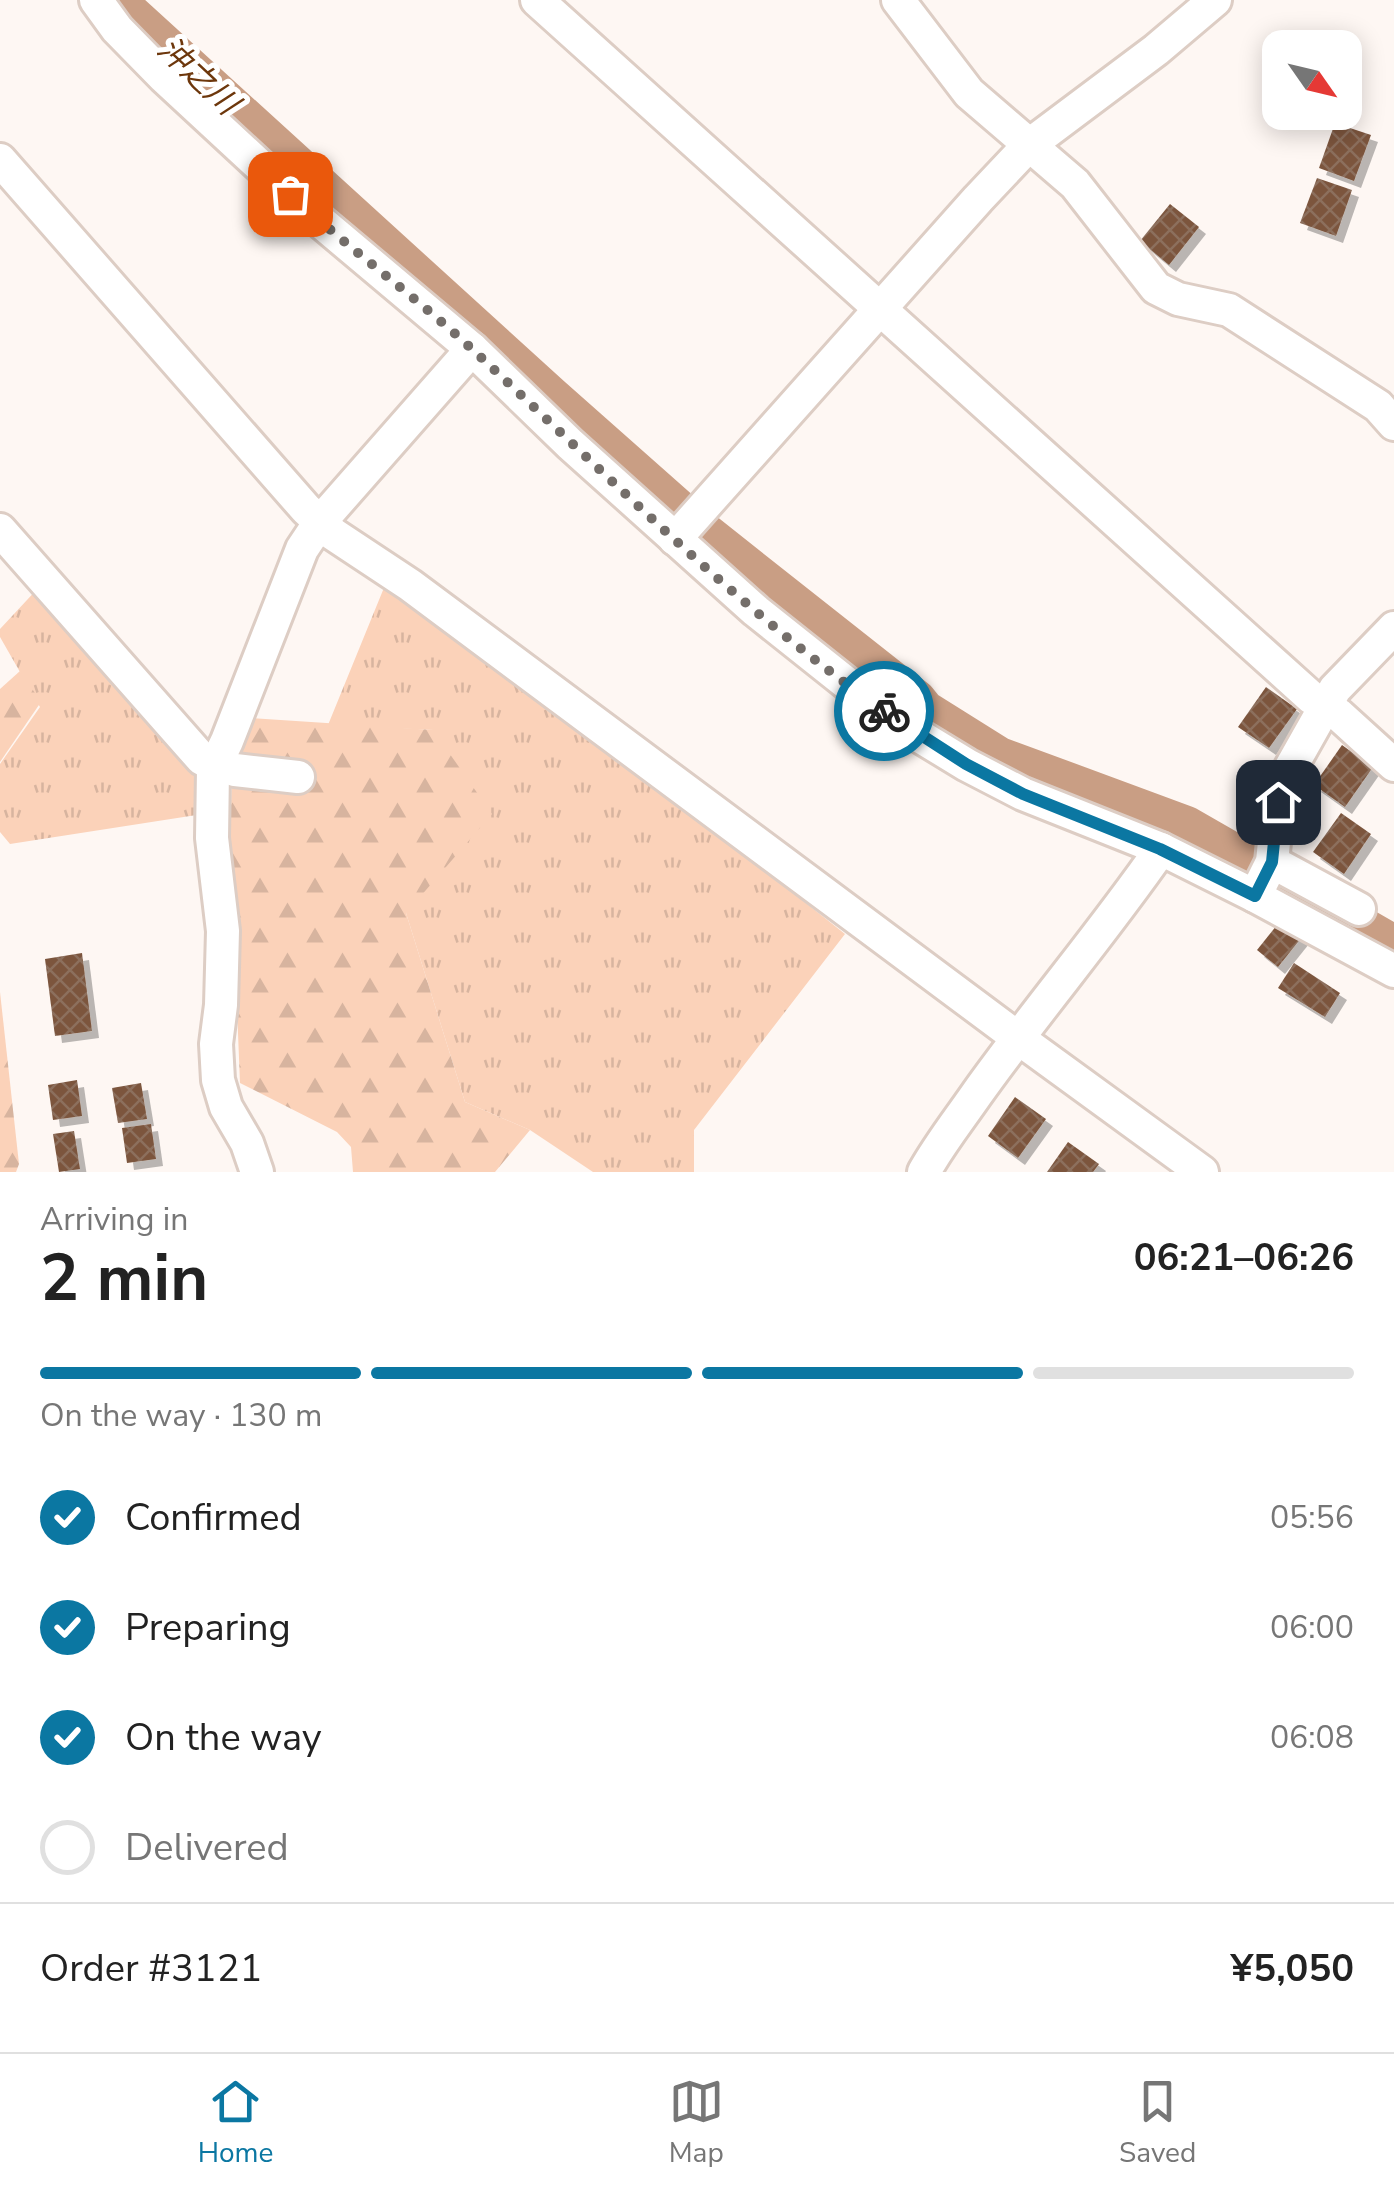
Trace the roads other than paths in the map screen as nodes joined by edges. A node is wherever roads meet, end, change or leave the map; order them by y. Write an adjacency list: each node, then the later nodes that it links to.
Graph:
1 (96, 0): 8 (street)
2 (537, 0): 7 (street)
3 (898, 0): 5 (street)
4 (1214, 0): 5 (street)
5 (1028, 146): 7 (street); 9 (street)
6 (0, 160): 10 (street)
7 (881, 309): 12 (street); 14 (street)
8 (472, 349): 10 (street); 12 (street)
9 (1389, 406)
10 (320, 522): 15 (street); 23 (street)
11 (0, 530): 15 (street)
12 (675, 538): 18 (street)
13 (1394, 628): 14 (street)
14 (1326, 706): 16 (street); 19 (street)
15 (215, 764): 17 (street); 24 (street)
16 (1394, 765)
17 (298, 777)
18 (1160, 849): 20 (street); 23 (street)
19 (1272, 862): 20 (street); 21 (street)
20 (1255, 896): 22 (street)
21 (1358, 909)
22 (1394, 971)
23 (1018, 1038): 25 (street); 26 (street)
24 (257, 1172)
25 (924, 1172)
26 (1202, 1172)

